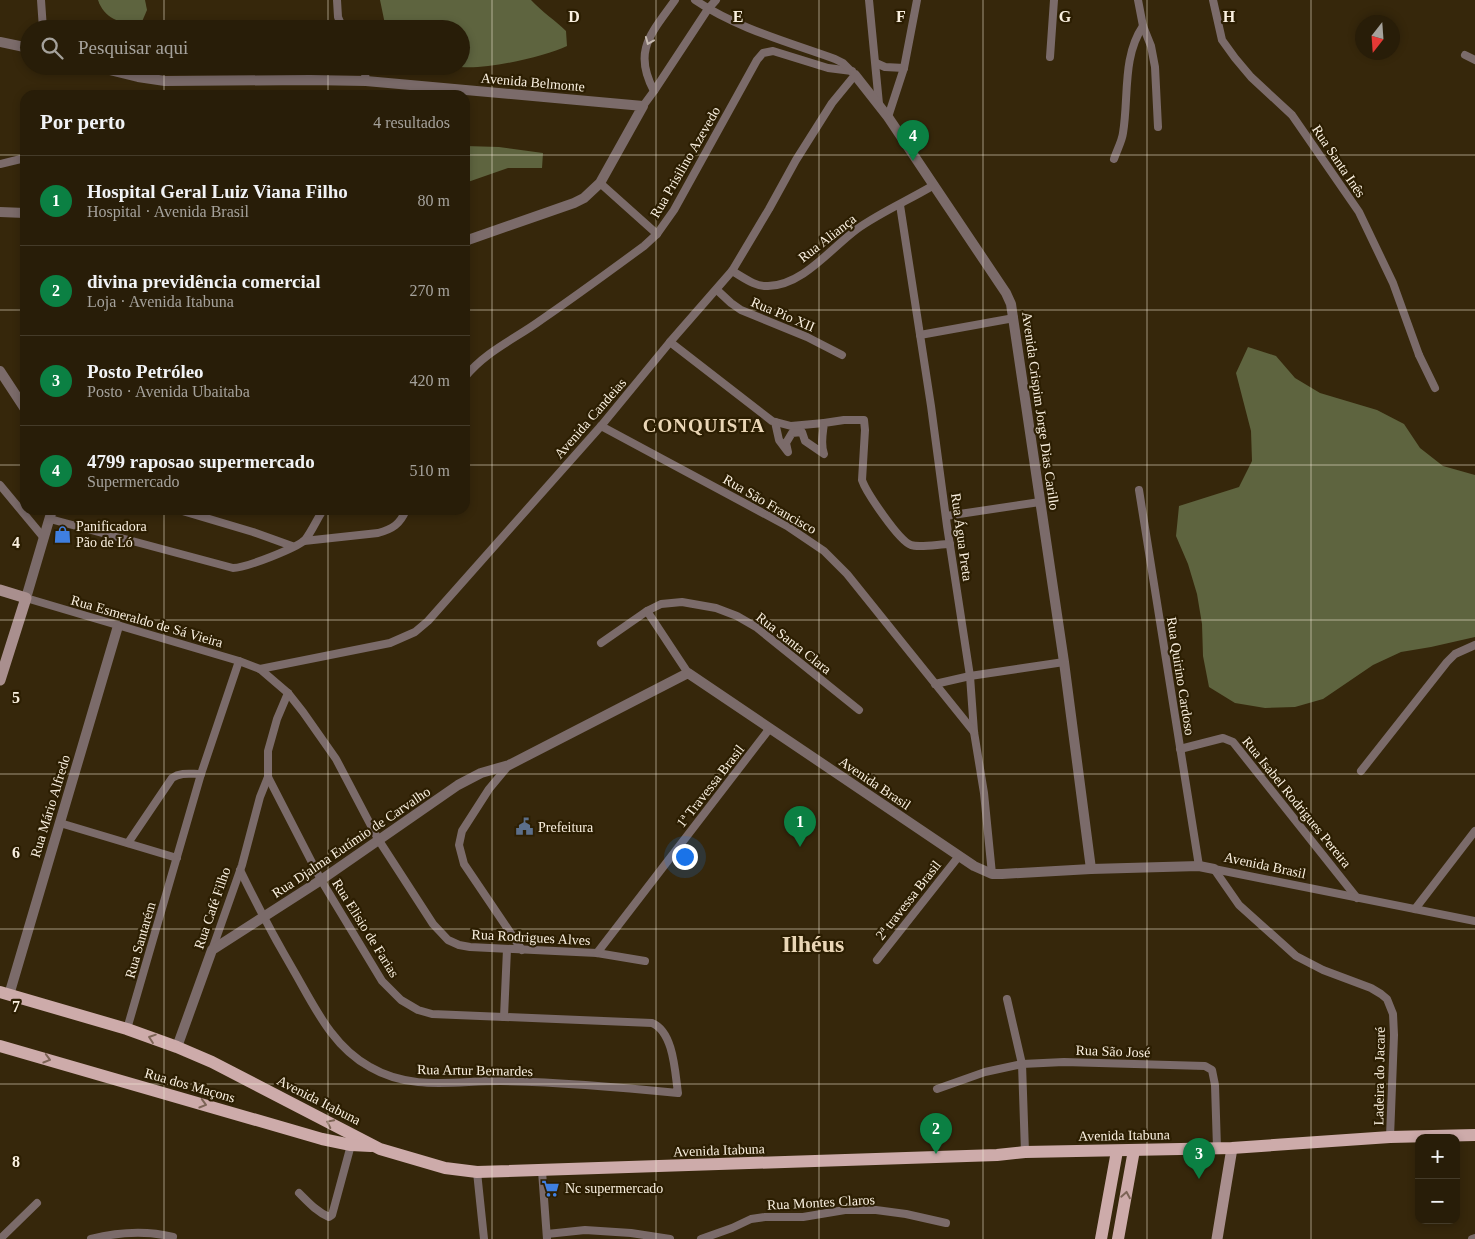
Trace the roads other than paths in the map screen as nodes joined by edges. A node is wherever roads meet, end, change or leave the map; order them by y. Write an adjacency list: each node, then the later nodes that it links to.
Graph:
1 (41, 0): 12 (street)
2 (337, 0): 13 (street)
3 (675, 0): 28 (street, one-way to 28)
4 (695, 0): 11 (street, Avenida Crispim Jorge Dias Carillo)
5 (716, 0): 11 (street)
6 (869, 0): 20 (street)
7 (917, 0): 21 (street)
8 (1054, 0): 18 (street)
9 (1138, 0): 14 (street)
10 (1213, 0): 51 (street, Rua Santa Inês)
11 (708, 9): 22 (street, Avenida Crispim Jorge Dias Carillo); 28 (street)
12 (42, 20)
13 (339, 20)
14 (1143, 26): 32 (street); 33 (street)
15 (0, 42): 16 (street)
16 (20, 46)
17 (1464, 55): 19 (street)
18 (1050, 57)
19 (1475, 60)
20 (876, 63): 21 (street); 29 (street)
21 (904, 68): 31 (street)
22 (854, 73): 29 (street, Avenida Crispim Jorge Dias Carillo); 41 (street, Rua Prisilino Azevedo); 43 (street, Avenida Candeias)
23 (127, 75): 25 (street, Avenida Belmonte)
24 (365, 75): 25 (street)
25 (366, 81): 26 (street, Avenida Belmonte)
26 (466, 90)
27 (470, 90): 30 (street, Avenida Belmonte)
28 (654, 91): 30 (street)
29 (879, 104): 31 (street, Avenida Crispim Jorge Dias Carillo)
30 (643, 106): 36 (street)
31 (888, 117): 37 (street, Avenida Crispim Jorge Dias Carillo)
32 (1158, 127)
33 (1114, 158)
34 (20, 159): 35 (street)
35 (0, 164)
36 (600, 183): 41 (street); 42 (street)
37 (934, 185): 38 (street, Rua Aliança); 45 (street, Avenida Crispim Jorge Dias Carillo)
38 (900, 205): 43 (street, Rua Aliança); 46 (street, Rua Água Preta)
39 (0, 212): 40 (street)
40 (20, 213)
41 (657, 234): 50 (street, Rua Prisilino Azevedo)
42 (470, 239)
43 (732, 272): 44 (street, Avenida Candeias)
44 (717, 290): 47 (street, Avenida Candeias); 48 (street, Rua Pio XII)
45 (1014, 318): 46 (street); 58 (street, Avenida Crispim Jorge Dias Carillo)
46 (920, 335): 66 (street, Rua Água Preta)
47 (670, 342): 53 (street); 55 (street, Avenida Candeias)
48 (842, 355)
49 (0, 371): 52 (street)
50 (470, 371)
51 (1434, 388)
52 (20, 401)
53 (776, 422): 54 (street); 54 (street)
54 (824, 423): 69 (street)
55 (601, 426): 79 (street, Avenida Candeias); 83 (street, Rua São Francisco)
56 (0, 485): 59 (street)
57 (1138, 490): 88 (street, Rua Quirino Cardoso)
58 (1040, 502): 66 (street); 78 (street, Avenida Crispim Jorge Dias Carillo)
59 (20, 509)
60 (25, 515): 67 (street)
61 (51, 515): 67 (street)
62 (54, 515): 70 (street)
63 (196, 515): 70 (street)
64 (320, 515): 68 (street)
65 (404, 515): 68 (street)
66 (946, 516): 69 (street, Rua Água Preta)
67 (44, 538): 72 (street)
68 (304, 541): 70 (street)
69 (950, 544): 81 (street, Rua Água Preta)
70 (292, 546)
71 (0, 590): 72 (main road)
72 (26, 598): 74 (street, Rua Esmeraldo de Sá Vieira); 82 (main road)
73 (646, 611): 75 (street, Rua Santa Clara); 80 (street); 85 (street, Rua Santa Clara)
74 (118, 626): 77 (street, Rua Esmeraldo de Sá Vieira); 93 (street, Rua Mário Alfredo)
75 (601, 644)
76 (1475, 646): 90 (street)
77 (239, 661): 79 (street, Rua Esmeraldo de Sá Vieira); 91 (street, Rua Santarém)
78 (1064, 662): 81 (street); 100 (street, Avenida Crispim Jorge Dias Carillo)
79 (260, 669): 84 (street, Rua Rodrigues Alves)
80 (688, 673): 86 (street, Avenida Brasil); 89 (street)
81 (970, 676): 83 (street); 87 (street, Rua Água Preta)
82 (0, 680)
83 (935, 684): 87 (street, Rua São Francisco)
84 (288, 693): 92 (street); 95 (street, Rua Rodrigues Alves)
85 (859, 710)
86 (770, 728): 97 (street, Avenida Brasil); 112 (street, 1ª Travessa Brasil)
87 (974, 732): 103 (street, Rua Água Preta)
88 (1180, 749): 99 (street, Rua Quirino Cardoso); 105 (street, Rua Isabel Rodrigues Pereira)
89 (509, 765): 95 (street, Rua Djalma Eutímio de Carvalho); 111 (street)
90 (1361, 771)
91 (201, 774): 96 (street); 98 (street, Rua Santarém)
92 (268, 777): 102 (street, Rua Café Filho); 104 (street, Rua Elisio de Farias)
93 (60, 823): 96 (street); 115 (street, Rua Mário Alfredo)
94 (1475, 831): 106 (street)
95 (378, 839): 104 (street, Rua Djalma Eutímio de Carvalho); 109 (street, Rua Rodrigues Alves)
96 (128, 843): 98 (street)
97 (959, 856): 103 (street, Avenida Brasil); 113 (street, 2ª travessa Brasil)
98 (177, 858): 119 (street, Rua Santarém)
99 (1199, 866): 100 (street, Avenida Brasil); 101 (street, Avenida Brasil)
100 (1091, 868): 103 (street, Avenida Brasil)
101 (1214, 869): 105 (street, Avenida Brasil); 127 (street, Ladeira do Jacaré)
102 (240, 870): 107 (street, Rua Artur Bernardes); 110 (street, Rua Café Filho)
103 (992, 874)
104 (321, 880): 107 (street, Rua Djalma Eutímio de Carvalho); 117 (street, Rua Elisio de Farias)
105 (1356, 898): 106 (street, Avenida Brasil)
106 (1415, 909): 108 (street, Avenida Brasil)
107 (263, 918): 110 (street, Rua Djalma Eutímio de Carvalho); 118 (street, Rua Artur Bernardes)
108 (1475, 921)
109 (507, 949): 111 (street, Rua Rodrigues Alves); 117 (street)
110 (212, 950): 121 (street, Rua Café Filho)
111 (522, 950): 112 (street, Rua Rodrigues Alves)
112 (597, 953): 114 (street, Rua Rodrigues Alves)
113 (877, 960)
114 (645, 961)
115 (5, 993): 119 (main road, Avenida Itabuna)
116 (1007, 999): 122 (street)
117 (504, 1017): 118 (street, Rua Elisio de Farias)
118 (647, 1022)
119 (127, 1029): 121 (main road, Avenida Itabuna, one-way to 119)
120 (0, 1046): 125 (main road, Rua dos Maçons, one-way to 125)
121 (177, 1047): 124 (main road, Avenida Itabuna)
122 (1022, 1064): 123 (street, Rua São José); 130 (street, Rua São José); 134 (street)
123 (938, 1089)
124 (306, 1111): 125 (main road); 129 (main road, Avenida Itabuna, one-way to 124)
125 (296, 1131): 128 (main road, Rua dos Maçons)
126 (1475, 1135): 127 (main road, Avenida Itabuna)
127 (1390, 1136): 131 (main road, Avenida Itabuna)
128 (351, 1145): 129 (main road, Rua dos Maçons); 137 (street)
129 (373, 1146): 136 (main road, Avenida Itabuna)
130 (1217, 1148): 131 (main road, Avenida Itabuna); 132 (main road, Avenida Itabuna)
131 (1232, 1148): 149 (main road)
132 (1134, 1150): 133 (main road, Avenida Itabuna); 148 (main road, one-way to 132)
133 (1117, 1151): 134 (main road, Avenida Itabuna); 147 (main road)
134 (1025, 1152): 135 (main road, Avenida Itabuna)
135 (542, 1171): 136 (main road, Avenida Itabuna); 141 (street)
136 (478, 1172): 144 (street)
137 (299, 1193)
138 (37, 1203): 142 (street)
139 (946, 1223): 146 (street, Rua Montes Claros)
140 (174, 1236): 143 (street)
141 (547, 1236): 145 (street)
142 (0, 1239)
143 (91, 1239)
144 (484, 1239)
145 (670, 1239)
146 (701, 1239)
147 (1101, 1239)
148 (1118, 1239)
149 (1216, 1239)

